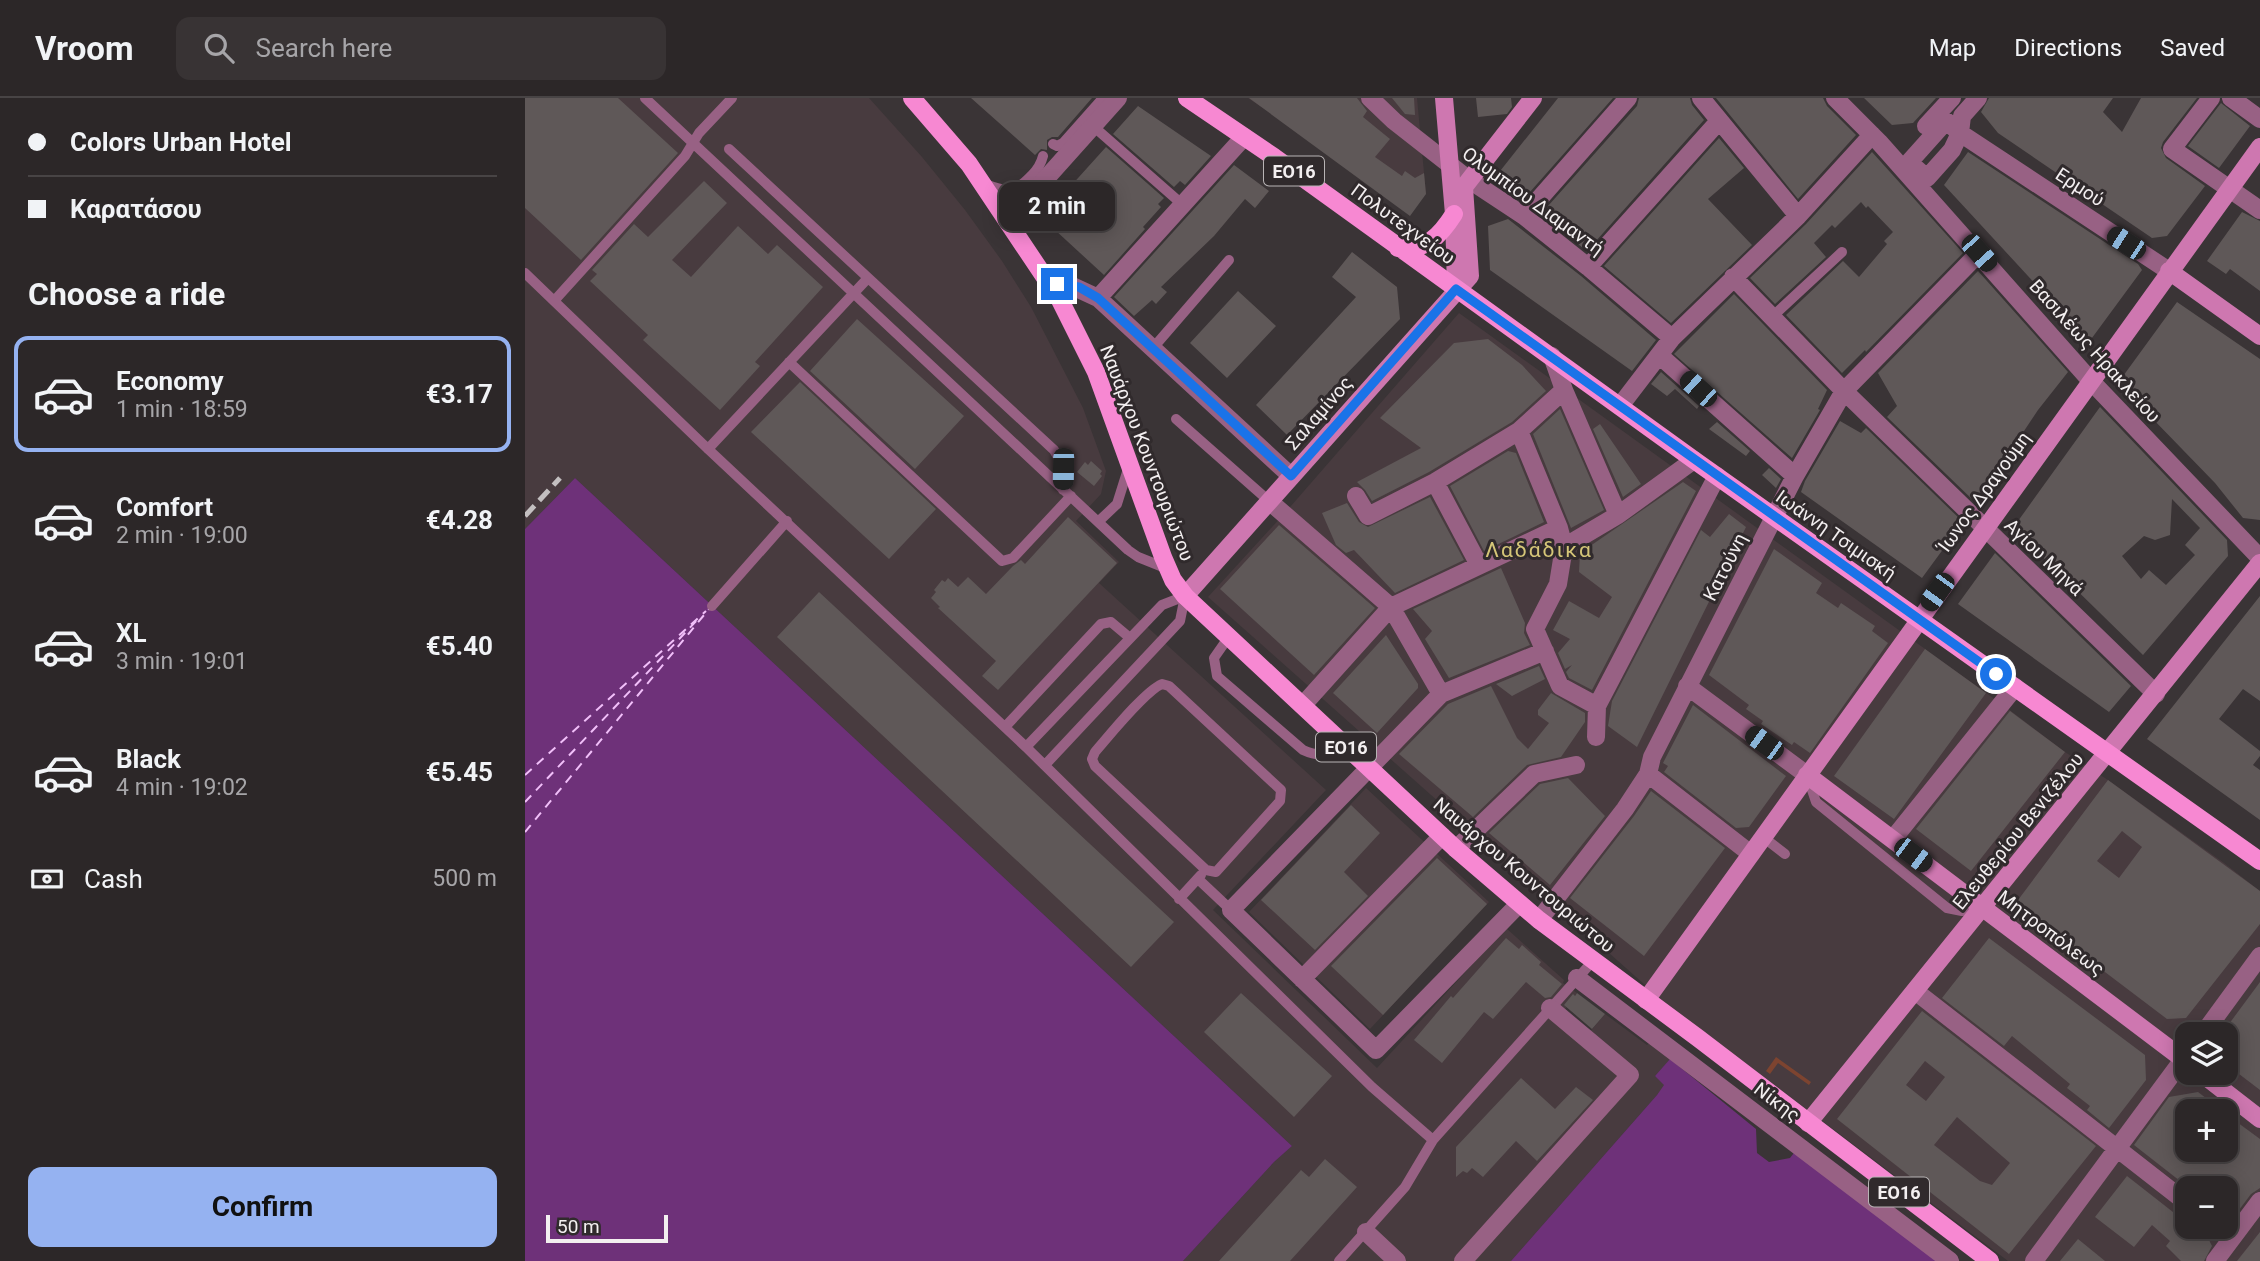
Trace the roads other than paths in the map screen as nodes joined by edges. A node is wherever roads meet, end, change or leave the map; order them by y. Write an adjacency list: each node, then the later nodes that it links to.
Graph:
1 (645, 98): 23 (lane)
2 (732, 98): 23 (lane)
3 (912, 98): 30 (main road, Ναυάρχου Κουντουριώτου / ΕΟ16)
4 (1103, 98): 24 (lane)
5 (1118, 98): 19 (street)
6 (1187, 98): 22 (main road, Πολυτεχνείου / ΕΟ16)
7 (1370, 98): 28 (street, Ολυμπίου Διαμαντή)
8 (1444, 98): 28 (main road)
9 (1534, 98): 31 (main road)
10 (1628, 98): 36 (street)
11 (1701, 98): 18 (street)
12 (1835, 98): 21 (street, Βασιλέως Ηρακλείου)
13 (1952, 98): 29 (street)
14 (1977, 98): 20 (street)
15 (2211, 98): 32 (street)
16 (2231, 98): 17 (street)
17 (2260, 119)
18 (1719, 121): 37 (street); 43 (street)
19 (1093, 126): 33 (lane); 38 (street)
20 (1953, 127): 29 (street); 44 (street, Ερμού)
21 (1872, 135): 29 (street, Βασιλέως Ηρακλείου); 37 (street)
22 (1244, 137): 33 (street); 39 (main road, Πολυτεχνείου / ΕΟ16)
23 (693, 143): 50 (lane); 52 (lane)
24 (1053, 144)
25 (2260, 147): 32 (main road, Ίωνος Δραγούμη)
26 (729, 149): 46 (lane)
27 (1043, 156): 30 (lane)
28 (1450, 166): 31 (street, Ολυμπίου Διαμαντή); 35 (main road)
29 (1906, 166): 41 (street, Βασιλέως Ηρακλείου)
30 (982, 183): 38 (main road, Ναυάρχου Κουντουριώτου / ΕΟ16)
31 (1466, 186): 36 (street, Ολυμπίου Διαμαντή); 49 (main road, Σαλαμίνος)
32 (2229, 190): 34 (street); 44 (main road, Ίωνος Δραγούμη)
33 (1183, 205): 51 (street)
34 (2260, 210)
35 (1454, 214): 39 (main road); 49 (main road)
36 (1524, 216): 43 (street, Ολυμπίου Διαμαντή)
37 (1798, 216): 47 (street)
38 (1008, 221): 48 (main road, Ναυάρχου Κουντουριώτου / ΕΟ16)
39 (1398, 247): 49 (main road, Πολυτεχνείου / ΕΟ16)
40 (1842, 252): 53 (lane)
41 (1979, 253): 60 (street, Βασιλέως Ηρακλείου); 62 (street, Κατούνη)
42 (1229, 260): 56 (lane)
43 (1588, 267): 55 (street, Ολυμπίου Διαμαντή)
44 (2169, 271): 54 (main road, Ερμού); 60 (main road, Ίωνος Δραγούμη)
45 (525, 273): 52 (lane)
46 (868, 278): 50 (lane); 73 (lane)
47 (1733, 278): 53 (street, Αγίου Μηνά); 55 (street)
48 (1051, 285): 51 (street); 67 (main road, Ναυάρχου Κουντουριώτου / ΕΟ16)
49 (1456, 289): 58 (main road, Ιωάννη Τσιμισκή / ΕΟ16); 69 (main road, Σαλαμίνος)
50 (853, 294): 59 (lane); 73 (lane)
51 (1098, 298): 56 (street)
52 (554, 301): 66 (lane)
53 (1772, 317): 62 (street, Αγίου Μηνά)
54 (2260, 335)
55 (1672, 338): 57 (street)
56 (1153, 348): 69 (street)
57 (1659, 355): 63 (street); 71 (street)
58 (1552, 356): 61 (street); 63 (main road, Ιωάννη Τσιμισκή / ΕΟ16)
59 (789, 362): 66 (lane); 73 (lane)
60 (2090, 380): 81 (main road, Ίωνος Δραγούμη); 83 (street, Βασιλέως Ηρακλείου)
61 (1564, 390): 65 (street); 76 (street)
62 (1844, 391): 71 (street, Κατούνη); 81 (street, Αγίου Μηνά)
63 (1620, 406): 68 (main road, Ιωάννη Τσιμισκή / ΕΟ16)
64 (1176, 419): 75 (lane)
65 (1519, 431): 72 (street); 80 (street)
66 (708, 449): 78 (lane)
67 (1129, 460): 79 (lane); 86 (main road, Ναυάρχου Κουντουριώτου / ΕΟ16)
68 (1694, 460): 70 (main road, Ιωάννη Τσιμισκή / ΕΟ16); 76 (street)
69 (1291, 476): 75 (main road, Σαλαμίνος)
70 (1717, 476): 77 (main road, Ιωάννη Τσιμισκή / ΕΟ16); 99 (street)
71 (1795, 476): 77 (street, Κατούνη)
72 (1435, 482): 74 (street); 85 (street)
73 (1067, 493): 79 (lane)
74 (1356, 496)
75 (1269, 501): 87 (main road, Σαλαμίνος); 89 (street)
76 (1618, 515): 82 (street)
77 (1774, 516): 90 (main road, Ιωάννη Τσιμισκή / ΕΟ16); 94 (street, Κατούνη)
78 (787, 521): 88 (lane); 100 (lane)
79 (1099, 521): 86 (lane)
80 (1559, 528): 82 (street); 85 (street)
81 (1984, 528): 90 (main road, Ίωνος Δραγούμη); 97 (street, Αγίου Μηνά)
82 (1564, 547): 93 (street)
83 (2260, 558)
84 (2260, 563): 97 (main road, Ελευθερίου Βενιζέλου)
85 (1479, 565): 89 (street)
86 (1168, 569): 87 (main road, Ναυάρχου Κουντουριώτου / ΕΟ16)
87 (1185, 596): 91 (lane); 92 (main road, Ναυάρχου Κουντουριώτου / ΕΟ16); 105 (lane)
88 (712, 606)
89 (1391, 607): 96 (street); 98 (street)
90 (1918, 619): 95 (main road, Ιωάννη Τσιμισκή / ΕΟ16); 109 (main road, Ίωνος Δραγούμη)
91 (1130, 638): 100 (lane); 102 (lane)
92 (1228, 638): 98 (main road, Ναυάρχου Κουντουριώτου / ΕΟ16); 103 (lane)
93 (1545, 651): 96 (street); 99 (street)
94 (1687, 686): 108 (street, Κατούνη); 109 (street, Μητροπόλεως)
95 (2015, 687): 104 (main road, Ιωάννη Τσιμισκή / ΕΟ16); 112 (street)
96 (1441, 694): 107 (street)
97 (2156, 694): 104 (main road, Ελευθερίου Βενιζέλου)
98 (1303, 705): 103 (main road, Ναυάρχου Κουντουριώτου / ΕΟ16)
99 (1597, 706): 101 (street)
100 (1006, 727): 102 (lane)
101 (1596, 737)
102 (1026, 747): 105 (lane)
103 (1348, 748): 107 (main road, Ναυάρχου Κουντουριώτου / ΕΟ16)
104 (2109, 752): 116 (main road, Ιωάννη Τσιμισκή / ΕΟ16); 121 (main road, Ελευθερίου Βενιζέλου)
105 (1045, 765): 119 (lane)
106 (1576, 765): 113 (street)
107 (1368, 767): 110 (main road, Ναυάρχου Κουντουριώτου / ΕΟ16); 122 (street)
108 (1648, 774): 115 (street); 123 (street, Κατούνη)
109 (1807, 775): 111 (main road, Ίωνος Δραγούμη); 112 (main road, Μητροπόλεως); 121 (lane)
110 (1442, 836): 113 (main road, Ναυάρχου Κουντουριώτου / ΕΟ16); 127 (street)
111 (1763, 837): 114 (lane); 115 (main road, Ίωνος Δραγούμη)
112 (1893, 839): 121 (main road, Μητροπόλεως)
113 (1456, 849): 120 (main road, Ναυάρχου Κουντουριώτου / ΕΟ16)
114 (1785, 853)
115 (1751, 854): 129 (main road, Ίωνος Δραγούμη)
116 (2260, 862)
117 (1206, 870): 117 (lane); 118 (lane)
118 (1198, 878): 119 (lane); 122 (lane)
119 (1179, 899): 137 (lane)
120 (1519, 904): 123 (main road, Ναυάρχου Κουντουριώτου / ΕΟ16); 127 (street)
121 (1983, 907): 128 (main road, Ελευθερίου Βενιζέλου); 132 (main road, Μητροπόλεως)
122 (1231, 910): 127 (street)
123 (1539, 920): 125 (main road, Ναυάρχου Κουντουριώτου / ΕΟ16)
124 (2260, 956): 131 (street)
125 (1592, 962): 126 (lane); 129 (main road, Ναυάρχου Κουντουριώτου / ΕΟ16)
126 (1577, 978): 130 (lane); 147 (street, Νίκης)
127 (1302, 979)
128 (1915, 991): 136 (main road, Ελευθερίου Βενιζέλου); 138 (street)
129 (1646, 1000): 136 (main road, Νίκης / ΕΟ16)
130 (1550, 1008): 137 (lane); 146 (street)
131 (2212, 1022)
132 (2175, 1051)
133 (2175, 1074): 138 (street)
134 (2216, 1085): 135 (main road)
135 (2260, 1119)
136 (1808, 1123): 148 (main road, Νίκης / ΕΟ16)
137 (1433, 1140): 142 (lane)
138 (2118, 1149): 139 (street); 149 (street)
139 (2175, 1194)
140 (2260, 1201): 141 (street)
141 (2238, 1230)
142 (1366, 1233): 144 (lane); 145 (street)
143 (2231, 1239): 150 (street)
144 (1339, 1261)
145 (1397, 1261)
146 (1462, 1261)
147 (1951, 1261)
148 (1990, 1261)
149 (2033, 1261)
150 (2215, 1261)

